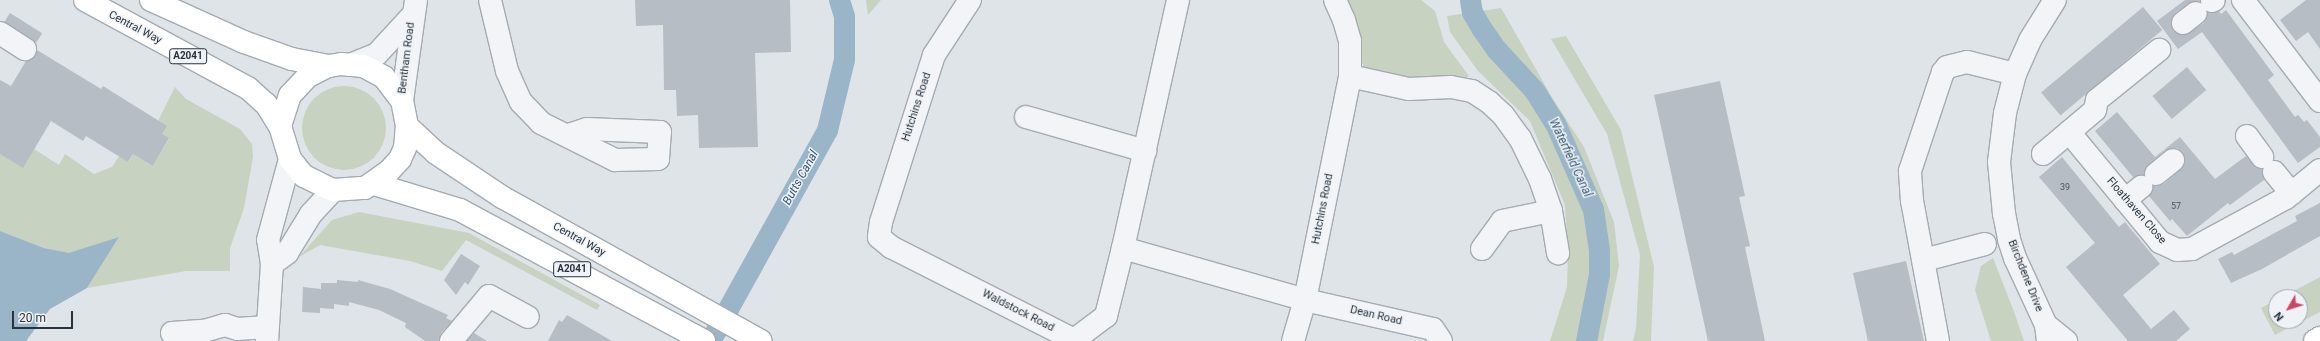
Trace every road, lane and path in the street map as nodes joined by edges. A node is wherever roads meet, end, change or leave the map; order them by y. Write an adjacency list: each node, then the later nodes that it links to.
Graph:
1 (85, 0): 20 (main road, Central Way / A2041)
2 (151, 0): 14 (main road)
3 (490, 0): 23 (street)
4 (970, 0): 35 (street, Hutchins Road)
5 (1178, 0): 25 (street, Waldstock Road)
6 (1335, 0): 16 (street, Hutchins Road)
7 (2055, 0): 15 (street, Birchdene Drive)
8 (2246, 1): 18 (street)
9 (414, 7): 13 (street, Bentham Road); 17 (street, Bentham Road)
10 (0, 33): 11 (street)
11 (25, 49)
12 (2159, 50): 22 (street)
13 (350, 65): 14 (main road); 17 (main road)
14 (328, 66): 20 (main road)
15 (2015, 74): 40 (street); 45 (street, Birchdene Drive)
16 (1350, 76): 34 (street); 42 (street, Hutchins Road)
17 (402, 101): 21 (main road)
18 (2320, 102)
19 (1026, 117): 25 (street)
20 (280, 126): 27 (main road, Central Way / A2041)
21 (406, 126): 30 (main road); 47 (main road, Central Way / A2041)
22 (2069, 132): 26 (street); 31 (street, Floathaven Close)
23 (568, 135)
24 (2247, 136): 33 (street)
25 (1145, 151): 37 (street, Waldstock Road)
26 (2043, 154)
27 (290, 159): 32 (main road, A2041); 41 (street)
28 (2173, 160): 31 (street)
29 (2320, 172): 33 (street, Floathaven Close)
30 (374, 184): 32 (main road); 50 (main road, A2041)
31 (2141, 187): 33 (street, Floathaven Close)
32 (333, 190): 41 (street)
33 (2292, 194)
34 (1550, 211): 38 (street); 39 (street)
35 (881, 222): 37 (street, Waldstock Road)
36 (1985, 244): 40 (street)
37 (1123, 248): 42 (street)
38 (1482, 249)
39 (1558, 253)
40 (1924, 260): 53 (street)
41 (272, 264): 46 (street)
42 (1304, 300): 51 (street, Hutchins Road); 52 (street, Dean Road)
43 (528, 317): 49 (street)
44 (172, 333): 46 (street)
45 (2047, 333): 54 (street, Birchdene Drive)
46 (267, 334)
47 (756, 338)
48 (2320, 338): 55 (main road)
49 (451, 341)
50 (704, 341)
51 (1293, 341)
52 (1442, 341)
53 (1938, 341)
54 (2066, 341)
55 (2315, 341)

